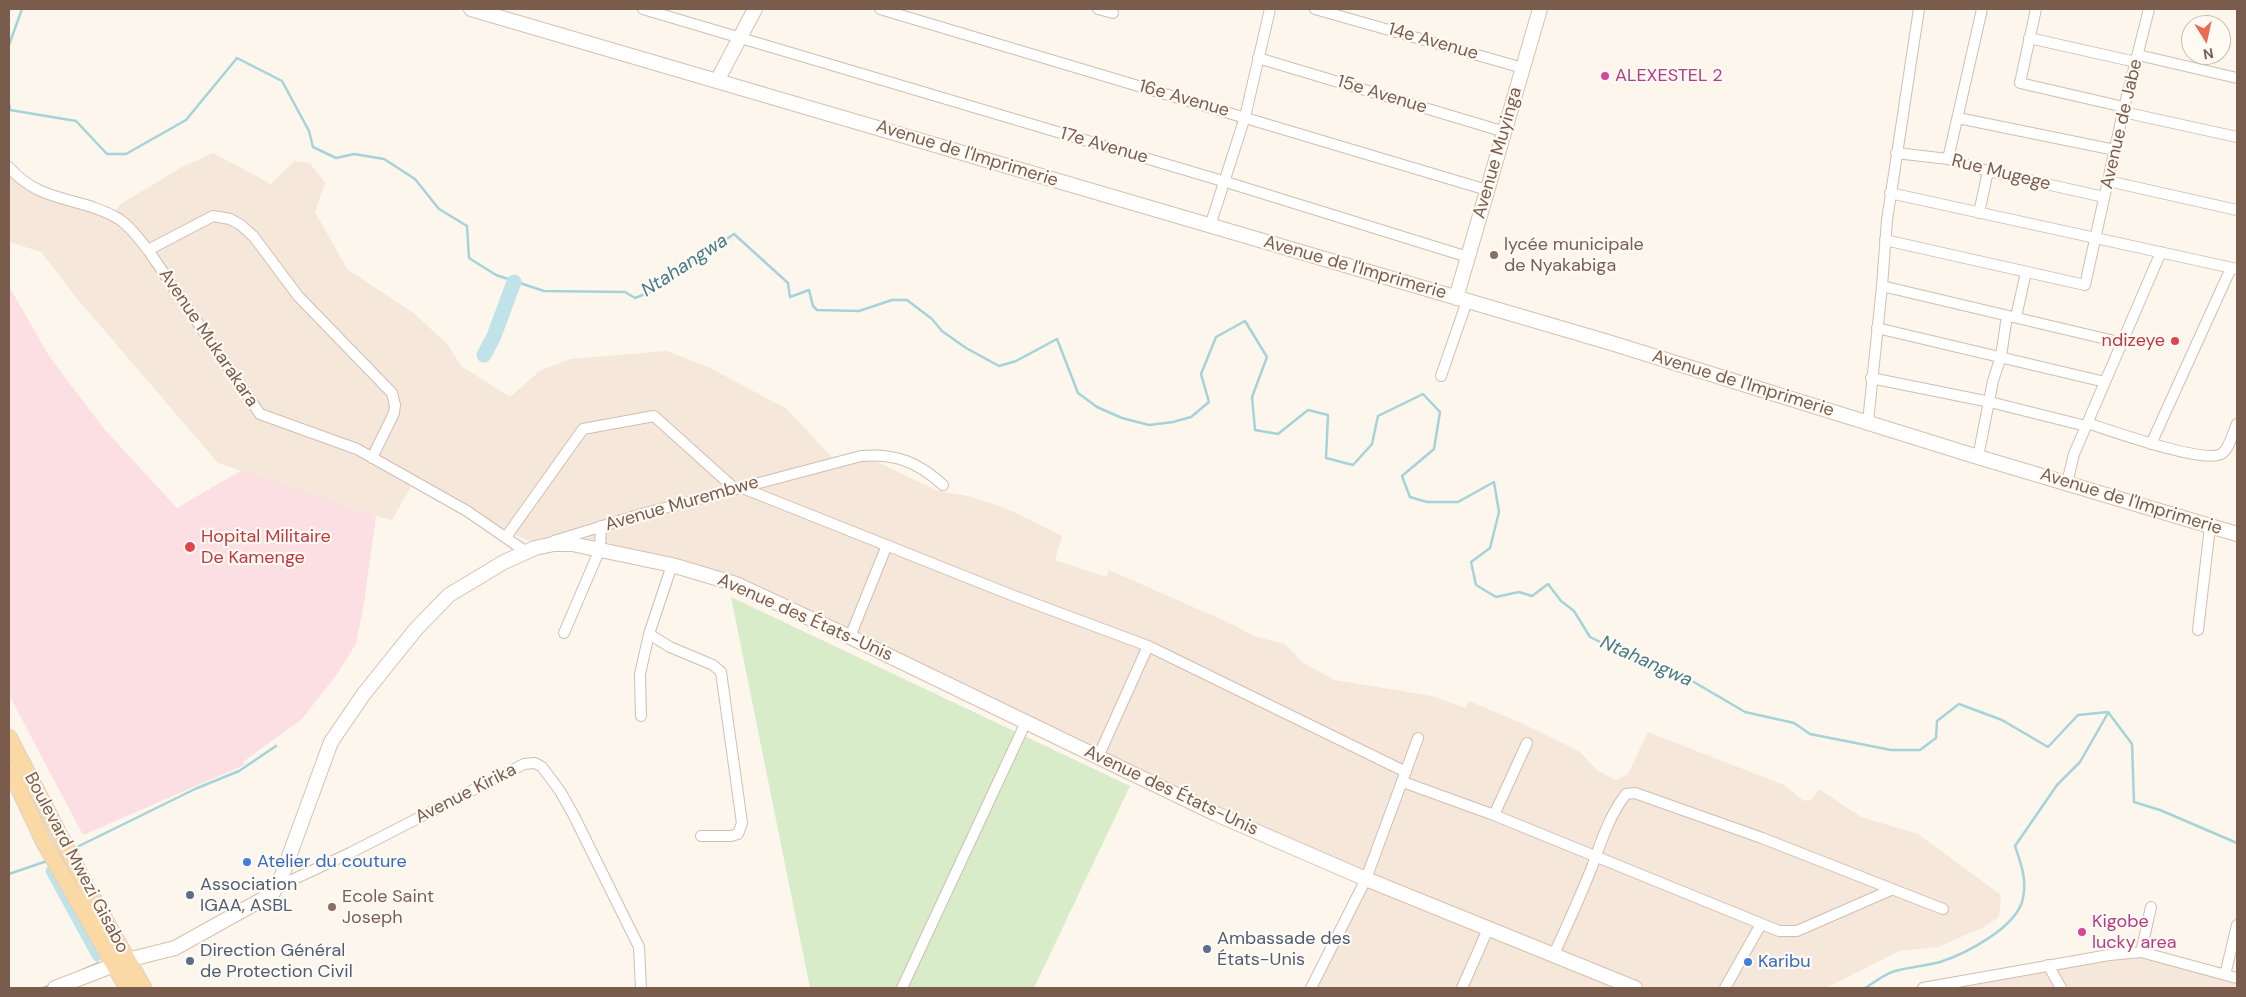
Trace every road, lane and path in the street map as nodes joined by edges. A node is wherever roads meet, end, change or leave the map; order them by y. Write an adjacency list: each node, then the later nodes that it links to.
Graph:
1 (472, 9): 20 (street, Avenue de l'Imprimerie)
2 (643, 9): 14 (street, 17e Avenue)
3 (755, 9): 14 (street)
4 (880, 9): 22 (street, 16e Avenue)
5 (1098, 9): 13 (street)
6 (1270, 9): 16 (street)
7 (1315, 9): 18 (street, 14e Avenue)
8 (1540, 9): 18 (street, Avenue Muyinga)
9 (1919, 9): 27 (street)
10 (1982, 9): 23 (street)
11 (2036, 9): 15 (street)
12 (2149, 9): 17 (street, Avenue de Jabe)
13 (1114, 13)
14 (739, 37): 20 (street); 32 (street, 17e Avenue)
15 (2028, 38): 17 (street); 21 (street)
16 (1258, 58): 22 (street); 24 (street, 15e Avenue)
17 (2137, 59): 19 (street); 21 (street, Avenue de Jabe)
18 (1523, 68): 24 (street, Avenue Muyinga)
19 (2237, 78)
20 (717, 81): 38 (street, Avenue de l'Imprimerie)
21 (2124, 110): 25 (street); 26 (street, Avenue de Jabe)
22 (1245, 117): 32 (street); 33 (street, 16e Avenue)
23 (1958, 118): 26 (street); 28 (street)
24 (1505, 132): 33 (street, Avenue Muyinga)
25 (2237, 136)
26 (2115, 150): 31 (street, Avenue de Jabe)
27 (1896, 152): 28 (street, Rue Mugege); 34 (street)
28 (1948, 159): 30 (street, Rue Mugege)
29 (9, 167): 41 (street, Avenue Mukarakara)
30 (1988, 171): 35 (street, Rue Mugege); 37 (street)
31 (2108, 181): 35 (street, Avenue de Jabe); 36 (street)
32 (1226, 182): 38 (street); 43 (street, 17e Avenue)
33 (1487, 190): 43 (street, Avenue Muyinga)
34 (1890, 193): 37 (street); 40 (street)
35 (2104, 197): 39 (street, Avenue de Jabe)
36 (2237, 210)
37 (1979, 213): 39 (street)
38 (1210, 226): 47 (street, Avenue de l'Imprimerie)
39 (2096, 238): 42 (street); 45 (street, Avenue de Jabe)
40 (1885, 240): 45 (street); 46 (street)
41 (148, 250): 61 (street, Avenue Mukarakara); 61 (street)
42 (2161, 252): 44 (street); 50 (street)
43 (1468, 257): 47 (street, Avenue Muyinga)
44 (2234, 268): 59 (street)
45 (2026, 272): 48 (street)
46 (1882, 286): 48 (street); 49 (street)
47 (1462, 299): 52 (street); 56 (street, Avenue de l'Imprimerie)
48 (2012, 316): 50 (street); 51 (street)
49 (1877, 328): 51 (street); 53 (street)
50 (2123, 342): 54 (street)
51 (2001, 356): 54 (street); 55 (street)
52 (1441, 376)
53 (1871, 378): 55 (street); 56 (street)
54 (2105, 382): 57 (street)
55 (1990, 402): 57 (street); 60 (street)
56 (1868, 422): 60 (street, Avenue de l'Imprimerie)
57 (2086, 424): 59 (street); 62 (street)
58 (2237, 424): 59 (street)
59 (2151, 444)
60 (1978, 457): 62 (street, Avenue de l'Imprimerie)
61 (372, 458): 68 (street, Avenue Mukarakara)
62 (2066, 483): 66 (street, Avenue de l'Imprimerie)
63 (943, 485): 64 (street, Avenue Murembwe)
64 (737, 487): 65 (street, Avenue Murembwe); 68 (street); 69 (street)
65 (601, 526): 70 (street, Avenue Murembwe); 71 (street)
66 (2210, 527): 67 (street, Avenue de l'Imprimerie); 74 (street)
67 (2237, 534)
68 (506, 537): 72 (street, Avenue Mukarakara)
69 (887, 545): 77 (street); 78 (street)
70 (542, 546): 71 (street, Avenue des États-Unis); 72 (street, Avenue des États-Unis)
71 (600, 549): 73 (street, Avenue des États-Unis); 75 (street)
72 (525, 551): 93 (street, Avenue des États-Unis)
73 (672, 565): 76 (street); 77 (street, Avenue des États-Unis)
74 (2198, 630)
75 (564, 633)
76 (649, 634): 79 (street); 90 (street)
77 (850, 637): 80 (street, Avenue des États-Unis)
78 (1148, 646): 84 (street); 86 (street)
79 (641, 716)
80 (1026, 722): 84 (street, Avenue des États-Unis); 110 (street)
81 (9, 737): 88 (main road, Boulevard Mwezi Gisabo)
82 (1418, 738): 86 (street)
83 (1527, 743): 87 (street)
84 (1098, 757): 92 (street, Avenue des États-Unis)
85 (9, 768): 89 (main road, Boulevard Mwezi Gisabo)
86 (1404, 777): 87 (street); 92 (street)
87 (1494, 815): 91 (street)
88 (50, 816): 89 (main road); 102 (main road, Boulevard Mwezi Gisabo)
89 (35, 823): 102 (main road, Boulevard Mwezi Gisabo)
90 (701, 836)
91 (1596, 857): 94 (street); 97 (street); 101 (street)
92 (1366, 880): 99 (street, Avenue des États-Unis); 111 (street)
93 (277, 886): 102 (street); 109 (street, Avenue Kirika)
94 (1891, 890): 96 (street); 97 (street)
95 (2151, 907): 100 (street)
96 (1943, 909)
97 (1761, 924): 114 (street)
98 (2237, 925): 104 (street)
99 (1488, 929): 101 (street, Avenue des États-Unis); 112 (street)
100 (2141, 952): 103 (street); 104 (street)
101 (1554, 956): 113 (street, Avenue des États-Unis)
102 (121, 963): 106 (street); 107 (main road, Boulevard Mwezi Gisabo); 108 (main road, Boulevard Mwezi Gisabo)
103 (2048, 965): 115 (street); 116 (street)
104 (2225, 975): 105 (street)
105 (2237, 978)
106 (54, 988)
107 (127, 988)
108 (144, 988)
109 (641, 988)
110 (902, 988)
111 (1311, 988)
112 (1462, 988)
113 (1635, 988)
114 (1725, 988)
115 (1923, 988)
116 (2061, 988)

